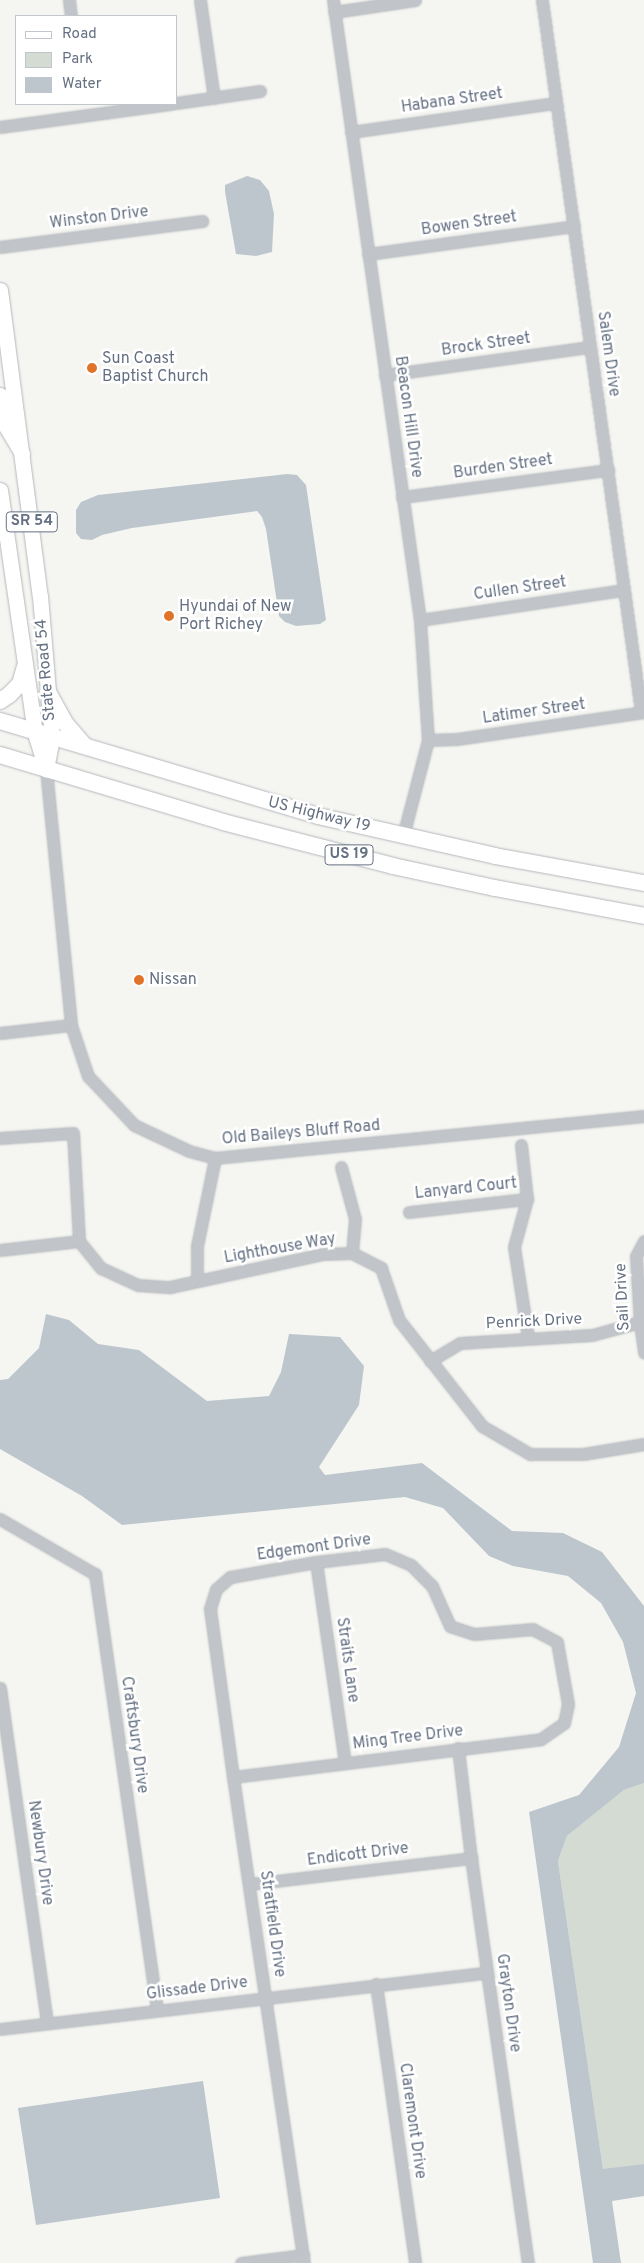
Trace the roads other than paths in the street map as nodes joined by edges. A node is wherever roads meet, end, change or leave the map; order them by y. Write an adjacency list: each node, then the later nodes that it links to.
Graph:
1 (69, 0): 6 (street)
2 (200, 0): 8 (street)
3 (415, 0): 5 (street)
4 (542, 0): 10 (street, Salem Drive)
5 (333, 6): 14 (street, Beacon Hill Drive)
6 (71, 15)
7 (260, 92): 8 (street)
8 (214, 98): 9 (street)
9 (178, 103)
10 (556, 103): 14 (street, Habana Street); 16 (street, Salem Drive)
11 (156, 105): 12 (street)
12 (84, 110): 13 (street)
13 (0, 127)
14 (351, 132): 18 (street, Beacon Hill Drive)
15 (202, 221): 17 (street, Winston Drive)
16 (574, 226): 18 (street, Bowen Street); 21 (street, Salem Drive)
17 (0, 247)
18 (368, 254): 22 (street, Beacon Hill Drive)
19 (0, 290): 20 (main road, State Road 54 / SR 54)
20 (1, 306): 24 (main road, State Road 54 / SR 54)
21 (590, 346): 22 (street, Brock Street); 25 (street, Salem Drive)
22 (385, 375): 27 (street, Beacon Hill Drive)
23 (0, 395): 24 (main road)
24 (23, 454): 31 (main road, State Road 54 / SR 54)
25 (608, 470): 27 (street, Burden Street); 28 (street, Salem Drive)
26 (0, 490): 30 (main road, State Road 54 / SR 54)
27 (402, 497): 29 (street, Beacon Hill Drive)
28 (624, 590): 29 (street, Cullen Street); 33 (street, Salem Drive)
29 (420, 620): 37 (street, Beacon Hill Drive)
30 (25, 667): 32 (highway); 35 (main road, State Road 54 / SR 54)
31 (48, 692): 36 (main road, State Road 54 / SR 54); 38 (highway)
32 (0, 701)
33 (643, 712): 37 (street, Latimer Street)
34 (0, 721): 35 (highway, US Highway 19 / US 19)
35 (35, 733): 36 (highway, US Highway 19 / US 19); 40 (main road, State Road 54 / SR 54)
36 (52, 738): 38 (highway, US Highway 19 / US 19); 40 (main road, State Road 54 / SR 54)
37 (428, 740): 41 (street, Beacon Hill Drive)
38 (89, 749): 41 (highway, US Highway 19 / US 19)
39 (0, 755): 40 (highway, US Highway 19 / US 19)
40 (46, 769): 44 (highway, US Highway 19 / US 19); 46 (street, Old Baileys Bluff Road)
41 (403, 836): 42 (highway, US Highway 19 / US 19)
42 (644, 883)
43 (644, 908): 44 (highway)
44 (603, 909): 45 (highway, US Highway 19 / US 19)
45 (644, 916)
46 (70, 1025): 47 (street); 51 (street, Old Baileys Bluff Road)
47 (0, 1033)
48 (644, 1116): 51 (street, Old Baileys Bluff Road)
49 (0, 1138): 55 (street)
50 (522, 1145): 53 (street)
51 (215, 1158): 59 (street)
52 (341, 1167): 58 (street)
53 (528, 1199): 54 (street, Lanyard Court); 61 (street)
54 (409, 1212)
55 (80, 1241): 57 (street); 59 (street, Lighthouse Way)
56 (644, 1241): 60 (street, Sail Drive)
57 (0, 1250)
58 (352, 1253): 59 (street, Lighthouse Way); 63 (street, Lighthouse Way)
59 (197, 1281)
60 (642, 1322): 61 (street, Penrick Drive); 62 (street, Sail Drive)
61 (528, 1337): 63 (street, Penrick Drive)
62 (644, 1353)
63 (430, 1361): 64 (street, Lighthouse Way)
64 (644, 1444)
65 (0, 1518): 78 (street, Craftsbury Drive)
66 (316, 1562): 67 (street, Edgemont Drive); 69 (street, Edgemont Drive); 71 (street, Straits Lane)
67 (216, 1589): 72 (street, Stratfield Drive)
68 (0, 1688): 79 (street, Newbury Drive)
69 (568, 1704): 70 (street, Ming Tree Drive)
70 (458, 1748): 71 (street, Ming Tree Drive); 73 (street, Grayton Drive)
71 (345, 1763): 72 (street, Ming Tree Drive)
72 (233, 1777): 74 (street, Stratfield Drive)
73 (471, 1858): 74 (street, Endicott Drive); 75 (street, Grayton Drive)
74 (250, 1884): 77 (street, Stratfield Drive)
75 (487, 1972): 76 (street, Glissade Drive); 84 (street, Grayton Drive)
76 (376, 1984): 77 (street, Glissade Drive); 83 (street, Claremont Drive)
77 (266, 1997): 78 (street, Glissade Drive); 81 (street, Stratfield Drive)
78 (157, 2010): 79 (street, Glissade Drive)
79 (48, 2023): 80 (street, Glissade Drive)
80 (0, 2029)
81 (304, 2259): 82 (street)
82 (241, 2263)
83 (415, 2263)
84 (528, 2263)

